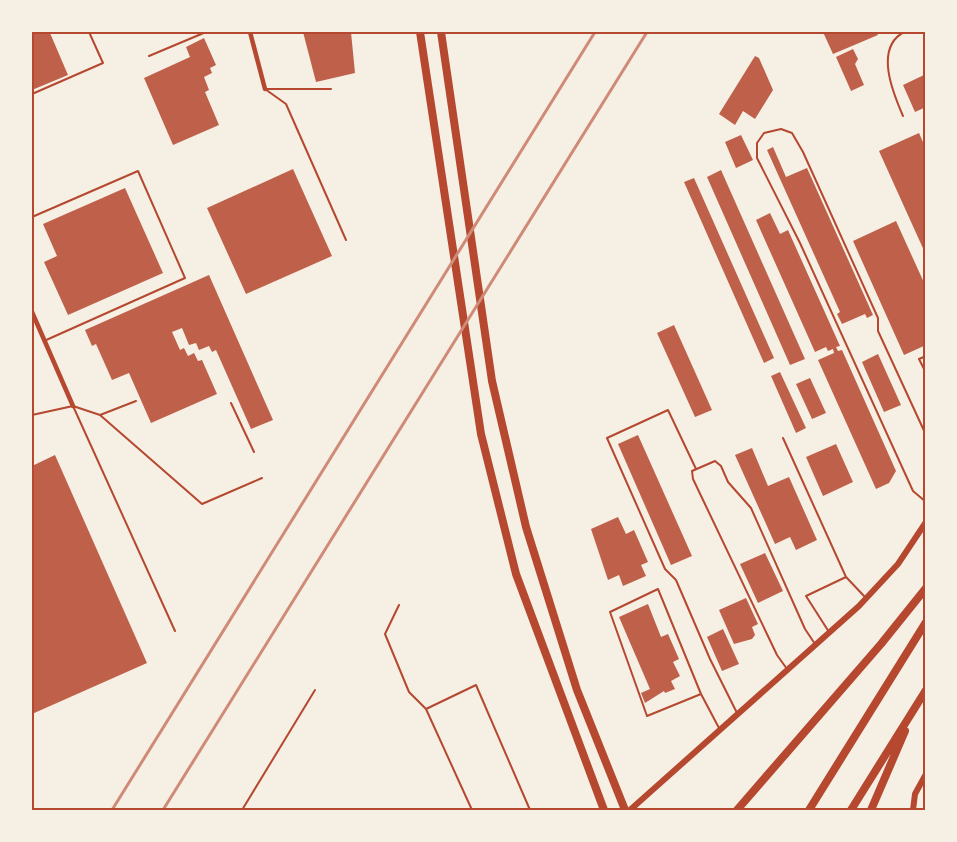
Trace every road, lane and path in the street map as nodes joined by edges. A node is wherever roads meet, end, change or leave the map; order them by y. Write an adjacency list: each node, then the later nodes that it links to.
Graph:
1 (89, 32): 10 (lane)
2 (206, 32): 7 (lane)
3 (250, 32): 8 (street)
4 (420, 32): 48 (main road)
5 (441, 32): 52 (main road)
6 (904, 32): 11 (lane)
7 (149, 56)
8 (265, 89): 9 (lane); 13 (lane)
9 (331, 89)
10 (32, 94)
11 (903, 116)
12 (32, 217): 16 (lane)
13 (346, 240)
14 (32, 312): 15 (street)
15 (33, 320): 16 (street)
16 (44, 340): 21 (street)
17 (926, 356): 18 (lane)
18 (926, 373)
19 (136, 400): 23 (lane)
20 (231, 403): 26 (lane)
21 (73, 406): 22 (lane); 23 (lane); 36 (lane)
22 (32, 415)
23 (100, 415): 28 (lane)
24 (926, 435): 29 (lane)
25 (783, 438): 31 (lane)
26 (254, 452)
27 (697, 469): 38 (lane); 39 (lane); 45 (lane)
28 (262, 478)
29 (926, 502)
30 (926, 522): 33 (street)
31 (846, 577): 33 (lane); 37 (lane)
32 (926, 588): 54 (highway)
33 (866, 598): 37 (street)
34 (399, 605): 44 (lane)
35 (926, 621): 55 (highway)
36 (175, 631)
37 (829, 632): 38 (street)
38 (815, 644): 39 (street)
39 (787, 669): 45 (street)
40 (315, 690): 49 (lane)
41 (926, 690): 43 (highway)
42 (701, 694): 42 (lane); 46 (lane)
43 (917, 704): 56 (highway); 57 (highway)
44 (426, 709): 50 (lane); 51 (lane)
45 (737, 713): 46 (street)
46 (719, 728): 53 (street)
47 (926, 774): 58 (street)
48 (602, 806)
49 (242, 810)
50 (472, 810)
51 (530, 810)
52 (625, 810)
53 (630, 810)
54 (737, 810)
55 (808, 810)
56 (851, 810)
57 (871, 810)
58 (913, 810)

